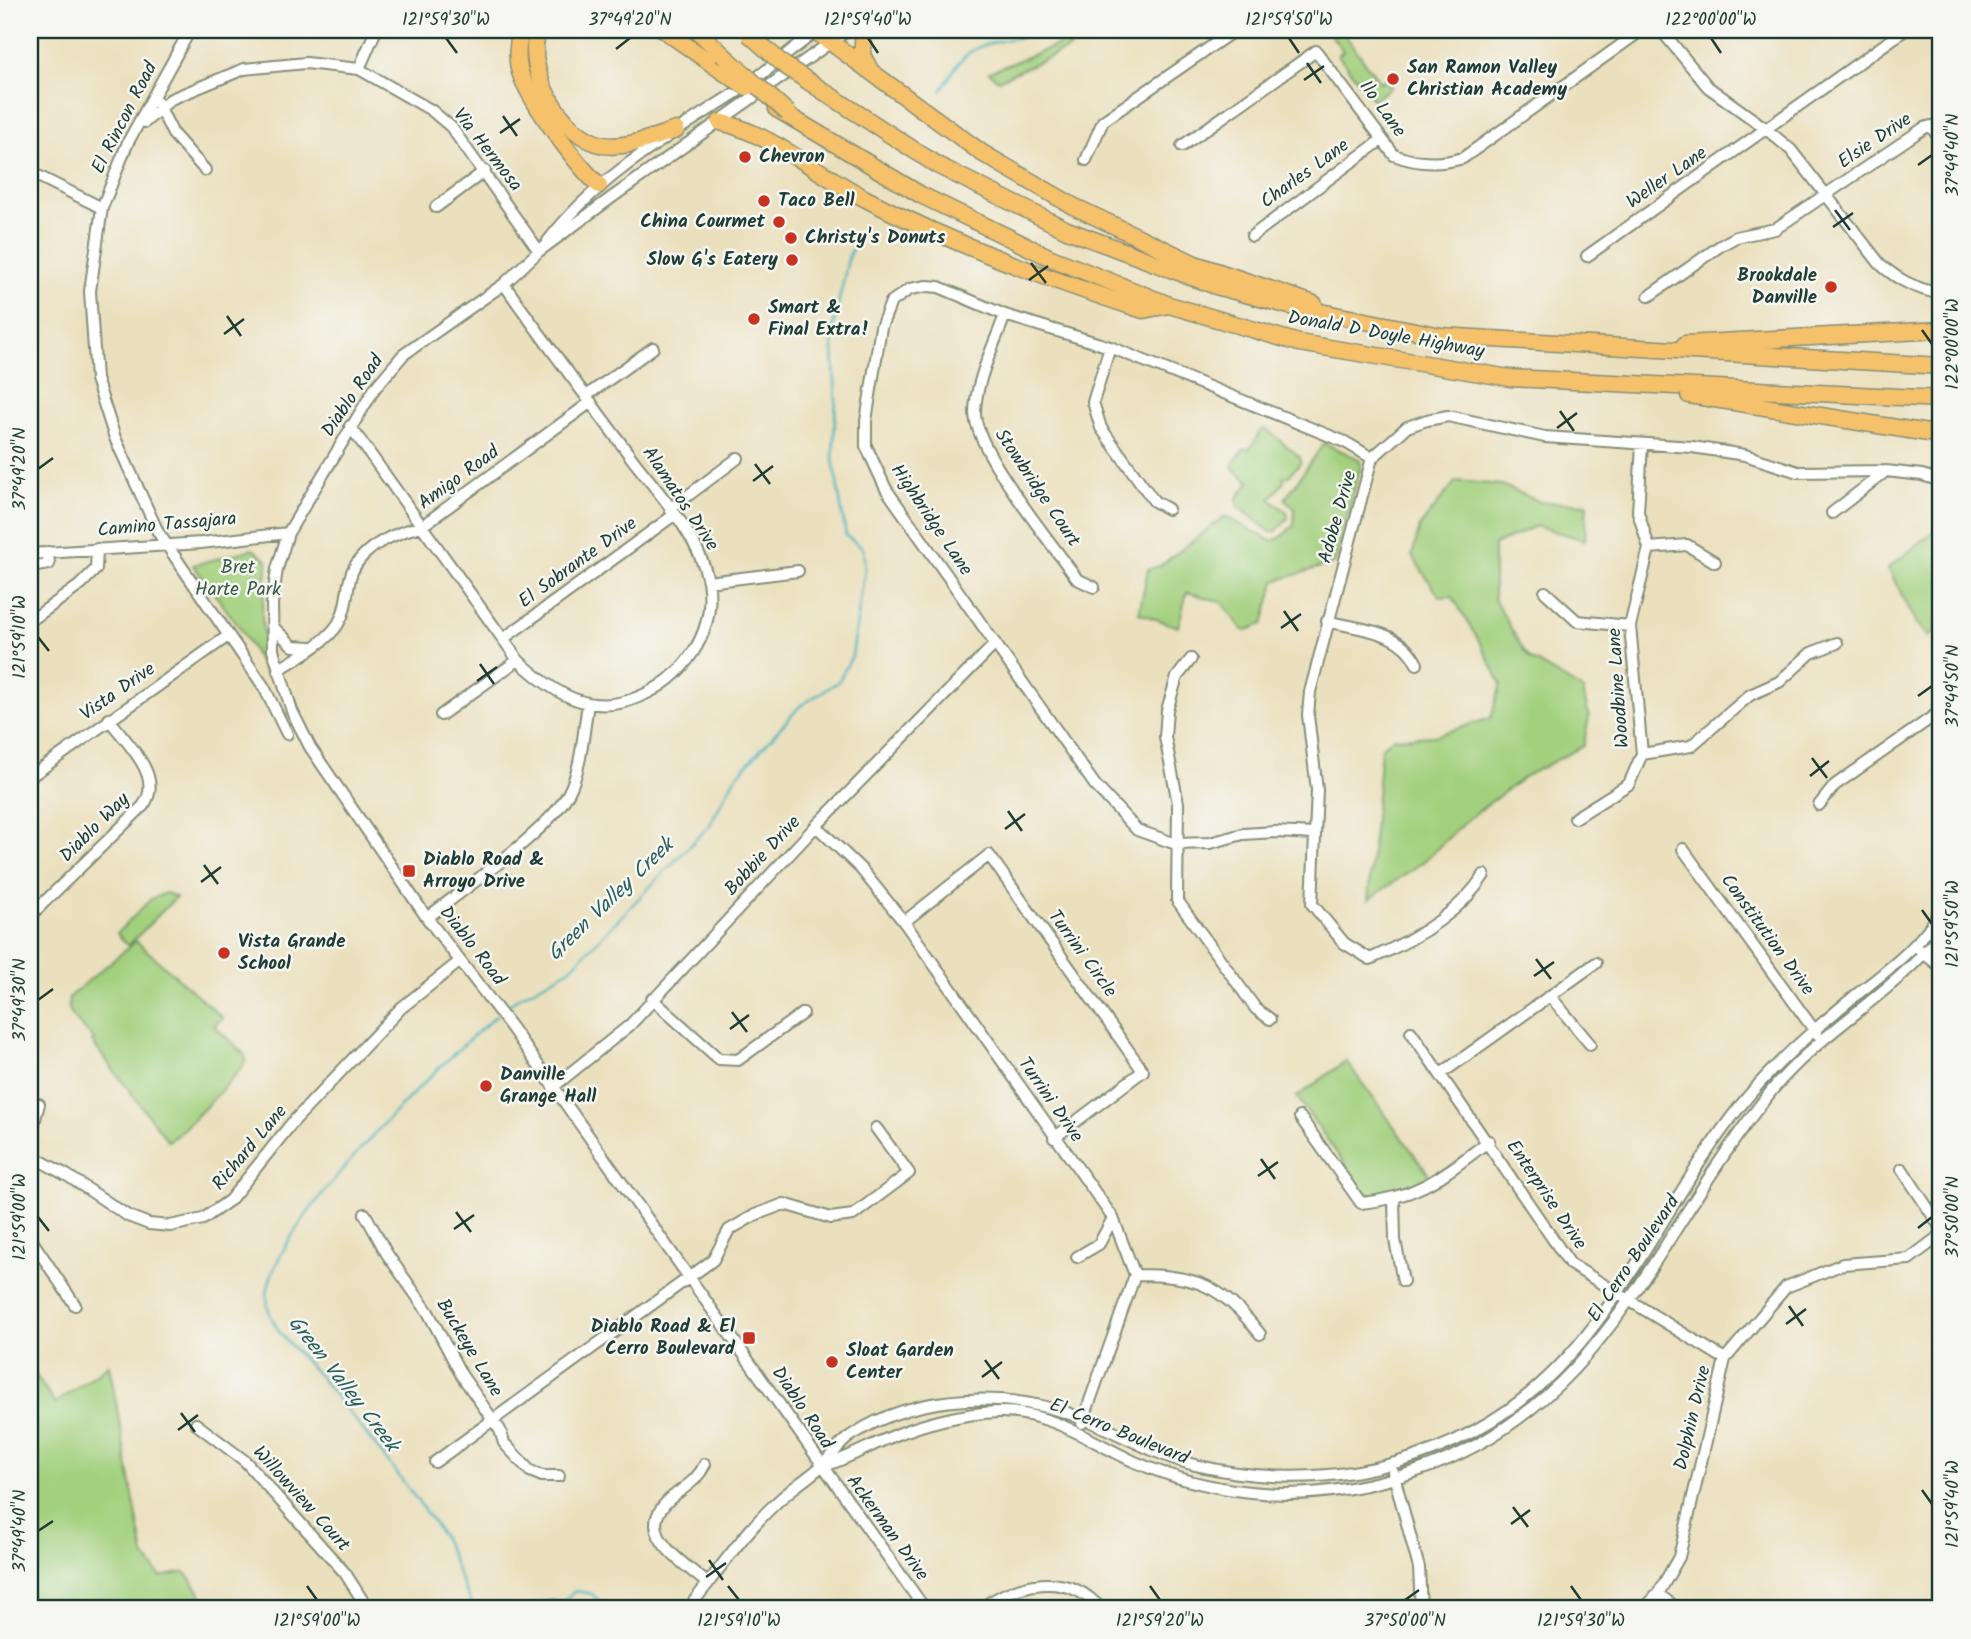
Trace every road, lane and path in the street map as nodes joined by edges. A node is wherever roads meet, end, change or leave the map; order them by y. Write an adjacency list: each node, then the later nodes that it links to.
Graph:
1 (190, 30): 20 (street, El Rincon Road)
2 (376, 30): 18 (street)
3 (520, 30): 34 (highway)
4 (540, 30): 25 (highway)
5 (664, 30): 22 (highway, bridge)
6 (696, 30): 22 (highway, Donald D Doyle Highway, bridge)
7 (816, 30): 17 (highway); 25 (street, Diablo Road)
8 (848, 30): 17 (street, Diablo Road)
9 (864, 30): 19 (highway)
10 (1213, 30): 16 (street)
11 (1235, 30): 16 (street)
12 (1642, 30): 26 (street, Ilo Lane)
13 (1661, 30): 24 (street)
14 (1905, 30): 24 (street, Weller Lane)
15 (747, 32): 46 (highway, Donald D Doyle Highway, bridge)
16 (1220, 40): 30 (street)
17 (830, 43): 19 (highway); 23 (street, Diablo Road)
18 (359, 69): 21 (street, Via Hermosa); 32 (street, Via Hermosa)
19 (871, 72): 46 (highway)
20 (158, 93): 21 (street); 28 (street, El Rincon Road)
21 (158, 109): 28 (street, Via Hermosa); 31 (street)
22 (781, 110): 45 (highway, Donald D Doyle Highway)
23 (720, 122): 36 (street, Diablo Road); 45 (highway)
24 (1765, 128): 35 (street); 41 (street, Weller Lane)
25 (676, 130): 34 (street, Diablo Road)
26 (1380, 141): 29 (street, Ilo Lane); 39 (street, Charles Lane)
27 (1941, 141): 35 (street, Elsie Drive)
28 (128, 142): 38 (street, El Rincon Road)
29 (1182, 146)
30 (1086, 160)
31 (205, 170)
32 (485, 171): 37 (street); 40 (street, Via Hermosa)
33 (30, 172): 38 (street)
34 (599, 185): 36 (street); 40 (street, Diablo Road)
35 (1825, 196): 43 (street); 44 (street)
36 (611, 198): 40 (street, Diablo Road)
37 (436, 207)
38 (102, 208): 68 (street, El Rincon Road)
39 (1252, 236)
40 (539, 251): 42 (street, Diablo Road)
41 (1587, 256)
42 (504, 284): 54 (street, Alamatos Drive); 56 (street, Diablo Road)
43 (1941, 294)
44 (1649, 296)
45 (1169, 305): 53 (highway, Donald D Doyle Highway)
46 (1336, 314): 51 (highway, Donald D Doyle Highway)
47 (1004, 315): 49 (street, Highbridge Lane); 77 (street, Stowbridge Court); 86 (street, Highbridge Lane)
48 (1941, 330): 51 (highway)
49 (1110, 347): 60 (street, Highbridge Lane); 63 (street)
50 (653, 348): 54 (street, Amigo Road)
51 (1655, 349): 52 (highway, Donald D Doyle Highway)
52 (1941, 366)
53 (1660, 387): 55 (highway, Donald D Doyle Highway); 57 (highway)
54 (588, 399): 64 (street, Alamatos Drive); 66 (street, Amigo Road)
55 (1941, 399)
56 (351, 426): 66 (street, Alamatos Drive); 67 (street, Diablo Road)
57 (1941, 435)
58 (1642, 444): 60 (street, Adobe Drive); 61 (street, Adobe Drive); 69 (street)
59 (738, 458): 64 (street, El Sobrante Drive)
60 (1372, 458): 80 (street, Adobe Drive)
61 (1886, 471): 62 (street, Adobe Drive); 65 (street)
62 (1941, 481)
63 (1168, 509)
64 (672, 512): 76 (street, Alamatos Drive); 84 (street, El Sobrante Drive)
65 (1832, 513)
66 (422, 526): 84 (street, Alamatos Drive); 87 (street, Amigo Road)
67 (288, 533): 68 (street, Camino Tassajara); 81 (street, Diablo Road)
68 (168, 545): 70 (street, Camino Tassajara); 83 (street, El Rincon Road)
69 (1649, 548): 73 (street); 82 (street, Woodbine Lane)
70 (97, 549): 71 (street, Camino Tassajara); 79 (street)
71 (48, 552): 72 (street, Camino Tassajara); 74 (street)
72 (30, 554)
73 (1715, 562)
74 (30, 566)
75 (798, 571): 76 (street)
76 (708, 582): 92 (street, Alamatos Drive)
77 (1094, 587)
78 (1545, 592): 82 (street)
79 (30, 621)
80 (1327, 621): 90 (street); 102 (street, Adobe Drive)
81 (272, 626): 87 (street); 91 (street, Diablo Road)
82 (1630, 626): 97 (street, Woodbine Lane)
83 (228, 636): 95 (street, Vista Drive); 96 (street, El Rincon Road)
84 (503, 639): 89 (street, Alamatos Drive)
85 (1837, 643): 97 (street)
86 (995, 644): 101 (street, Bobbie Drive); 103 (street, Highbridge Lane)
87 (312, 647): 91 (street, Amigo Road)
88 (1191, 659): 103 (street)
89 (518, 660): 92 (street, Alamatos Drive); 94 (street)
90 (1416, 664)
91 (278, 670): 108 (street, Diablo Road)
92 (588, 704): 108 (street)
93 (1941, 711): 99 (street)
94 (441, 715)
95 (109, 719): 98 (street, Vista Drive); 107 (street, Diablo Way)
96 (287, 734)
97 (1642, 754): 100 (street, Woodbine Lane)
98 (30, 777)
99 (1819, 806)
100 (1575, 818)
101 (816, 826): 109 (street, Turrini Drive); 117 (street, Bobbie Drive)
102 (1314, 834): 103 (street, Highbridge Lane); 105 (street, Adobe Drive)
103 (1176, 844): 119 (street)
104 (1683, 849): 120 (street, Constitution Drive)
105 (1484, 875)
106 (1941, 910): 111 (street, El Cerro Boulevard)
107 (30, 916)
108 (427, 918): 113 (street, Diablo Road)
109 (904, 922): 130 (street, Turrini Drive); 130 (street, Turrini Circle)
110 (1941, 934): 112 (street, El Cerro Boulevard)
111 (1915, 946): 112 (street); 120 (street, El Cerro Boulevard)
112 (1925, 954): 115 (street); 122 (street, El Cerro Boulevard)
113 (459, 962): 125 (street, Diablo Road); 132 (street, Richard Lane)
114 (1596, 963): 116 (street)
115 (1941, 967)
116 (1550, 996): 123 (street); 124 (street)
117 (652, 999): 118 (street); 125 (street, Bobbie Drive)
118 (803, 1013)
119 (1270, 1019)
120 (1814, 1030): 122 (street, Constitution Drive); 144 (street, El Cerro Boulevard)
121 (1411, 1032): 124 (street, Enterprise Drive)
122 (1823, 1041): 145 (street, El Cerro Boulevard)
123 (1590, 1044)
124 (1442, 1073): 131 (street, Enterprise Drive)
125 (553, 1087): 142 (street, Diablo Road)
126 (39, 1104): 129 (street)
127 (1300, 1117): 134 (street)
128 (876, 1128): 142 (street)
129 (30, 1138)
130 (1054, 1138): 136 (street, Turrini Drive)
131 (1489, 1141): 134 (street); 144 (street, Enterprise Drive)
132 (30, 1155)
133 (1902, 1169): 137 (street)
134 (1394, 1199): 143 (street)
135 (365, 1214): 150 (street, Buckeye Lane)
136 (1113, 1218): 140 (street); 141 (street, Turrini Drive)
137 (1941, 1228)
138 (1941, 1235): 148 (street, Dolphin Drive)
139 (30, 1238): 146 (street)
140 (1077, 1257)
141 (1135, 1275): 147 (street); 149 (street)
142 (688, 1279): 150 (street); 156 (street, Diablo Road)
143 (1403, 1281)
144 (1615, 1293): 145 (street, Enterprise Drive); 155 (street, El Cerro Boulevard)
145 (1629, 1302): 148 (street, Enterprise Drive); 158 (street, El Cerro Boulevard)
146 (75, 1305)
147 (1260, 1334)
148 (1725, 1359): 160 (street, Dolphin Drive)
149 (1084, 1419): 152 (street); 155 (street, El Cerro Boulevard); 156 (street, El Cerro Boulevard)
150 (493, 1420): 153 (street); 157 (street, Buckeye Lane)
151 (196, 1424): 161 (street, Willowview Court)
152 (1078, 1431): 156 (street, El Cerro Boulevard); 158 (street, El Cerro Boulevard)
153 (435, 1462)
154 (705, 1464): 159 (street)
155 (1391, 1466): 158 (street)
156 (821, 1467): 159 (street, Diablo Road); 163 (street, Ackerman Drive)
157 (559, 1476)
158 (1395, 1478): 166 (street)
159 (708, 1584): 162 (street, Diablo Road)
160 (1658, 1594): 167 (street, Dolphin Drive); 168 (street)
161 (368, 1609)
162 (688, 1609)
163 (925, 1609)
164 (980, 1609): 165 (street)
165 (1101, 1609)
166 (1421, 1609)
167 (1644, 1609)
168 (1678, 1609)

